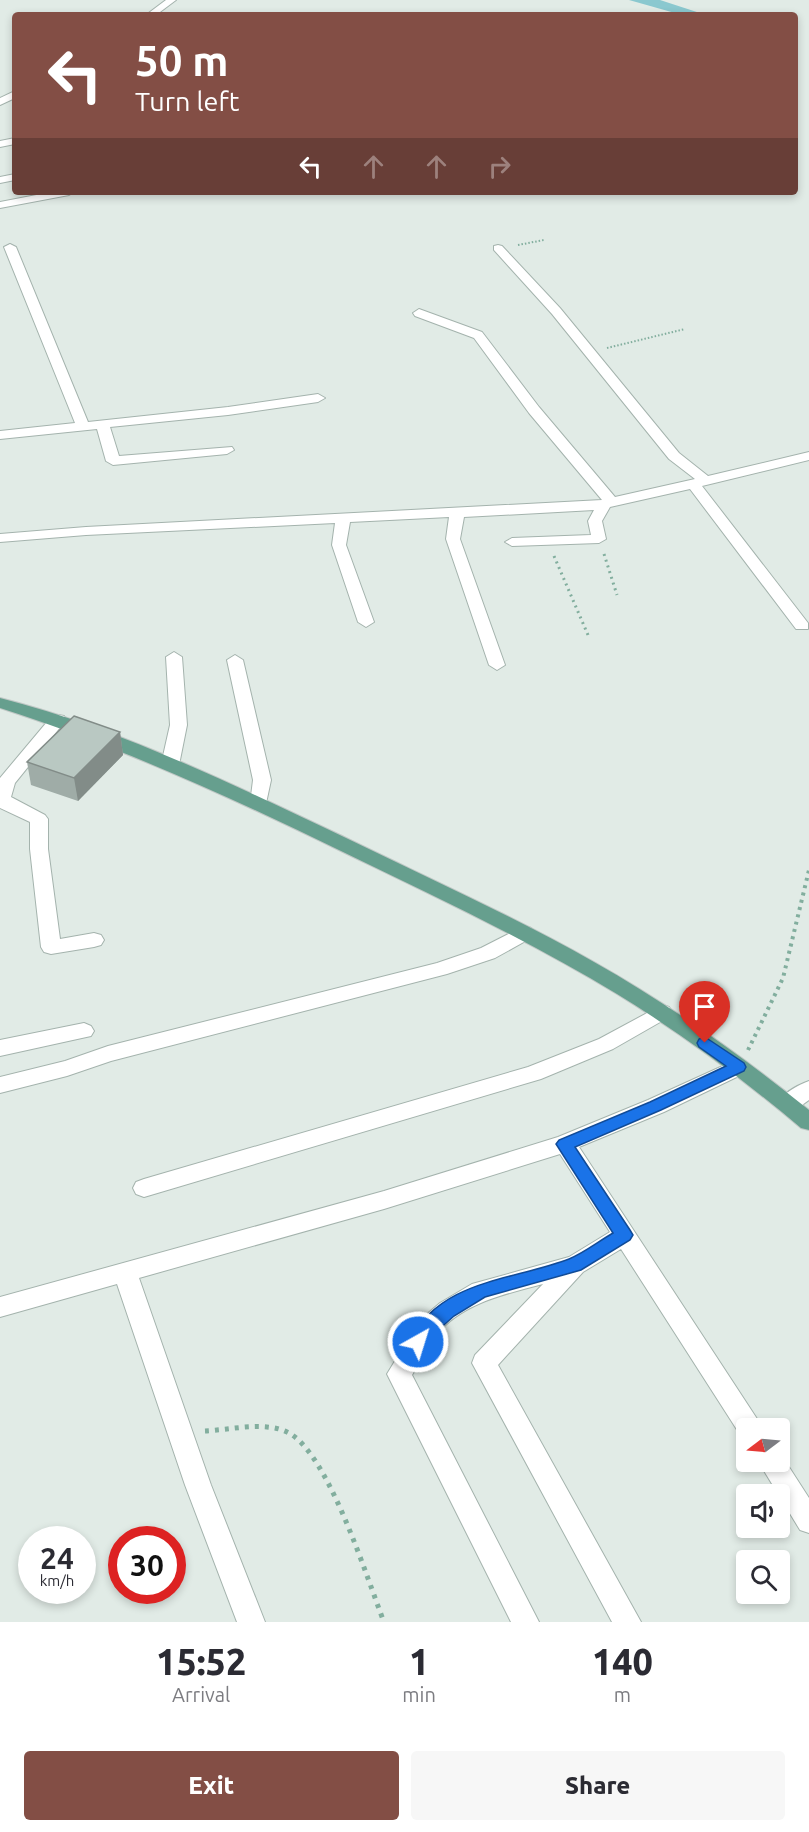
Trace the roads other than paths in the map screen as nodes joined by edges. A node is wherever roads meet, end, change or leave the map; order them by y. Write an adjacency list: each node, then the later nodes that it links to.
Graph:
1 (172, 0): 2 (street)
2 (154, 12)
3 (53, 195): 4 (street)
4 (0, 205)
5 (10, 247): 10 (street)
6 (498, 248): 14 (street)
7 (419, 314): 15 (street)
8 (318, 398): 9 (street)
9 (103, 425): 10 (street); 12 (street)
10 (83, 427): 11 (street)
11 (0, 435)
12 (227, 450)
13 (809, 456): 14 (street)
14 (699, 482): 15 (street); 21 (street)
15 (609, 503): 16 (street); 19 (street)
16 (457, 514): 17 (street); 24 (street)
17 (343, 519): 18 (street); 20 (street)
18 (0, 538)
19 (513, 542)
20 (366, 622)
21 (802, 626)
22 (174, 657): 27 (street)
23 (235, 660): 28 (street)
24 (497, 665)
25 (0, 703): 26 (main road)
26 (58, 720): 27 (main road); 30 (street)
27 (170, 765): 28 (main road)
28 (259, 804): 29 (main road)
29 (524, 933): 31 (main road); 35 (street)
30 (94, 940)
31 (662, 1012): 34 (main road); 40 (street)
32 (84, 1030): 33 (street)
33 (0, 1048)
34 (738, 1067): 37 (main road); 39 (street)
35 (0, 1085)
36 (809, 1089): 37 (street)
37 (788, 1104): 38 (main road)
38 (809, 1122)
39 (565, 1144): 41 (street); 43 (street)
40 (144, 1188)
41 (624, 1235): 42 (street); 45 (street)
42 (575, 1265): 49 (street); 50 (street)
43 (125, 1272): 44 (street); 48 (street)
44 (0, 1307)
45 (743, 1418)
46 (778, 1472): 47 (street)
47 (809, 1521)
48 (251, 1622)
49 (525, 1622)
50 (627, 1622)

